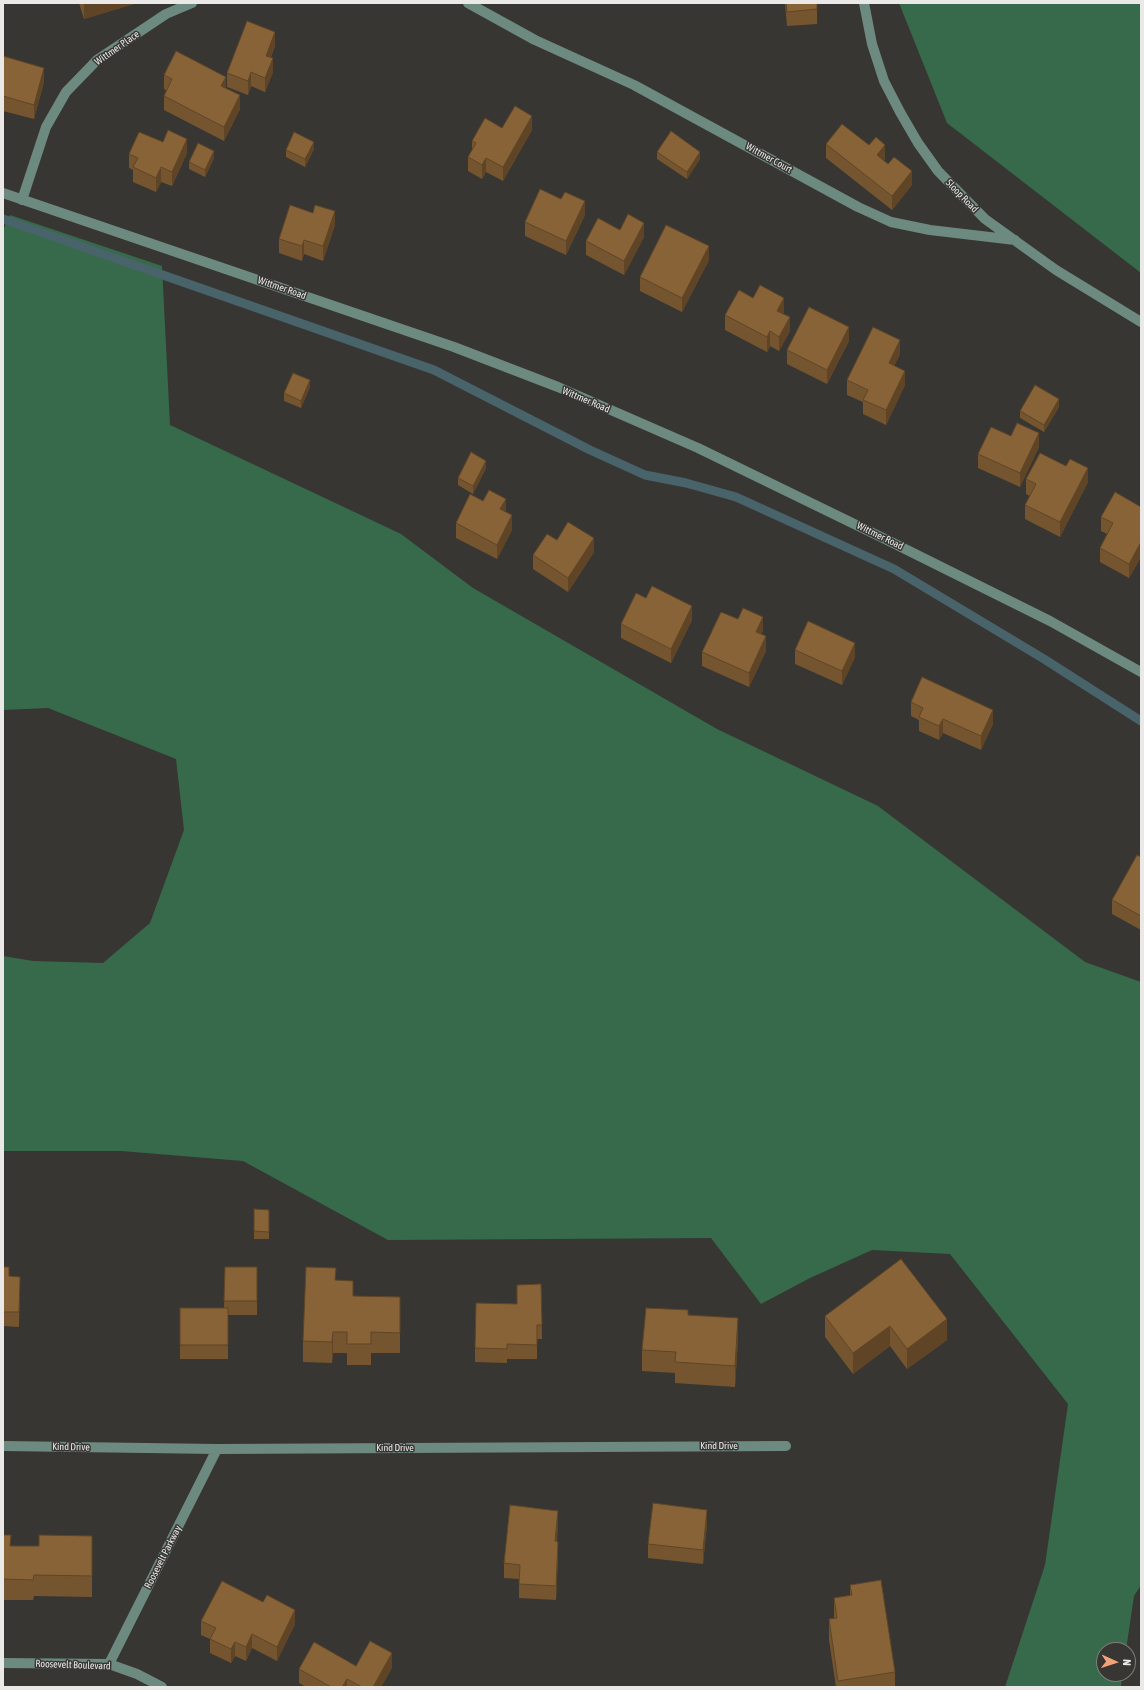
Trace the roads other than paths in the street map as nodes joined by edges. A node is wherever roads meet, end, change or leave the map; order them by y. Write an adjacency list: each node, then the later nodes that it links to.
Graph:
1 (192, 3): 5 (street, Wittmer Place)
2 (468, 3): 6 (street, Wittmer Court)
3 (864, 3): 6 (street, Sloop Road)
4 (3, 193): 5 (street, Wittmer Road)
5 (22, 200): 8 (street, Wittmer Road)
6 (1015, 240): 7 (street, Sloop Road)
7 (1141, 322)
8 (1141, 672)
9 (3, 1446): 11 (street, Kind Drive)
10 (786, 1446): 11 (street, Kind Drive)
11 (217, 1449): 13 (street, Roosevelt Parkway)
12 (3, 1662): 13 (street, Roosevelt Boulevard)
13 (108, 1664): 14 (street, Roosevelt Boulevard)
14 (162, 1687)

